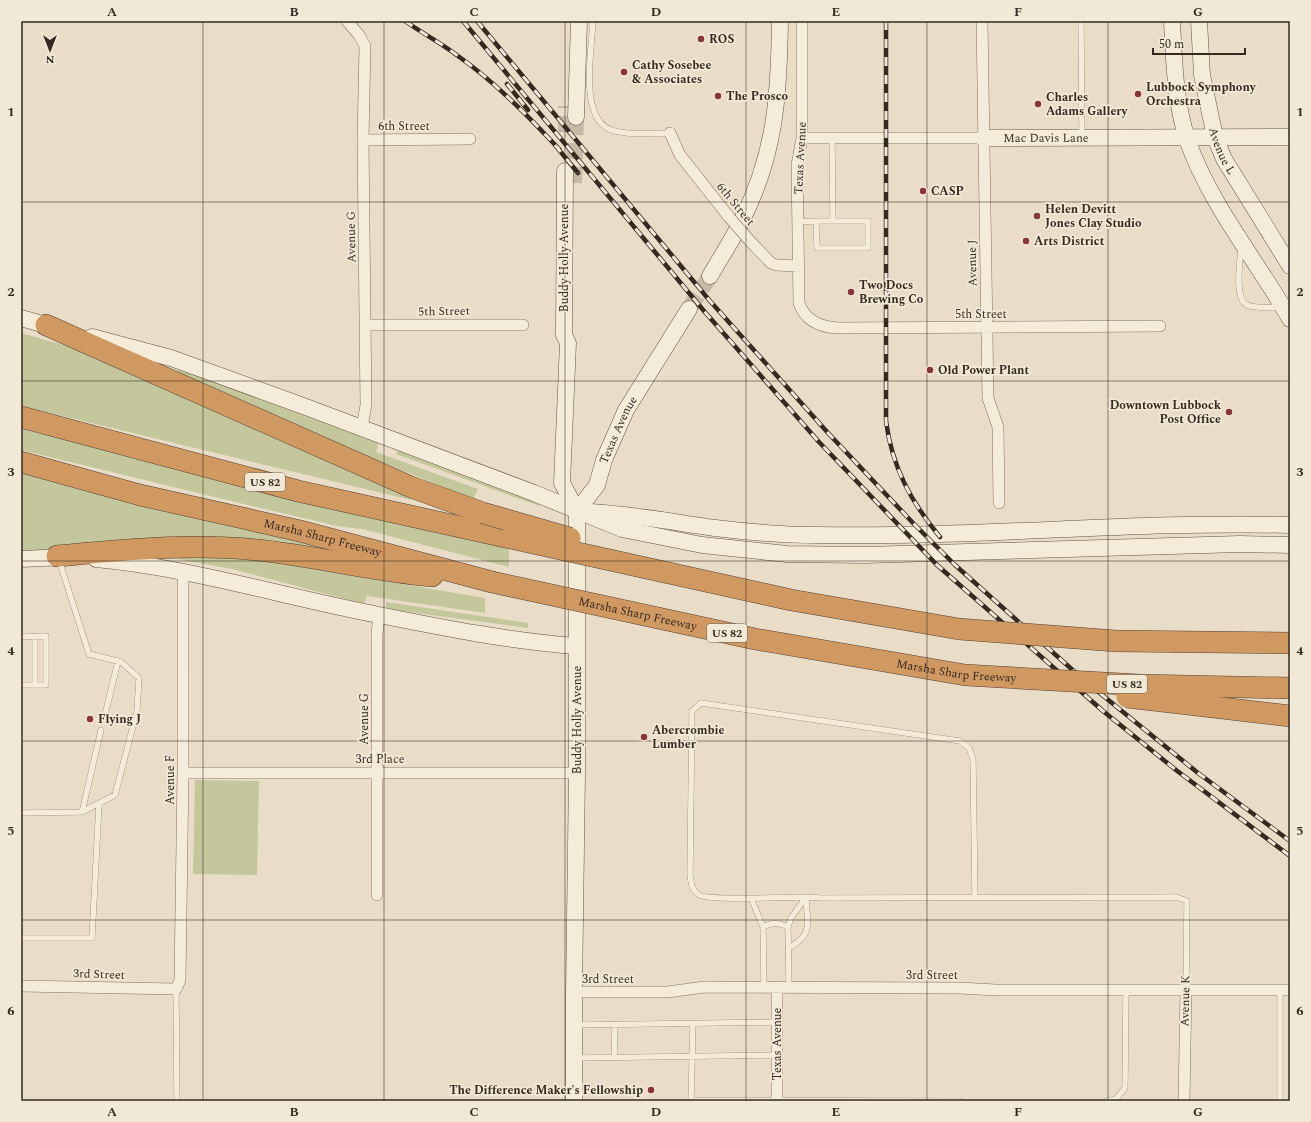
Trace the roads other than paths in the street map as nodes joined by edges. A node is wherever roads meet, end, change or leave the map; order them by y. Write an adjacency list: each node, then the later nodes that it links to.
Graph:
1 (347, 21): 20 (street, Avenue G)
2 (569, 21): 3 (main road)
3 (579, 21)
4 (593, 21): 11 (lane)
5 (780, 21): 28 (main road)
6 (802, 21): 15 (street, Texas Avenue)
7 (982, 21): 17 (street, Avenue J)
8 (1081, 21): 18 (lane)
9 (1172, 21): 13 (main road)
10 (1199, 21): 14 (main road, Avenue L)
11 (670, 134): 26 (street, 6th Street, bridge)
12 (1290, 136): 14 (main road, Mac Davis Lane)
13 (1187, 137): 14 (main road, Mac Davis Lane); 18 (main road, Mac Davis Lane); 25 (main road)
14 (1215, 137): 27 (main road, Avenue L)
15 (802, 138): 16 (street, Mac Davis Lane); 24 (street, Texas Avenue)
16 (832, 138): 17 (street, Mac Davis Lane); 23 (lane)
17 (983, 138): 18 (main road, Mac Davis Lane); 37 (street, Avenue J)
18 (1082, 138)
19 (470, 139): 20 (street, 6th Street)
20 (363, 140): 34 (street, Avenue G)
21 (569, 177): 42 (main road, Buddy Holly Avenue)
22 (816, 221): 23 (lane); 23 (lane); 24 (lane)
23 (833, 221)
24 (798, 222): 26 (street, Texas Avenue)
25 (1241, 240): 30 (main road); 30 (lane)
26 (799, 266): 31 (street, Texas Avenue)
27 (1290, 266)
28 (710, 276)
29 (689, 309): 42 (main road, Texas Avenue)
30 (1287, 313)
31 (806, 317): 37 (street, 5th Street)
32 (21, 318): 33 (main road)
33 (46, 325): 39 (main road); 49 (highway, bridge)
34 (365, 325): 35 (street, 5th Street); 39 (street, Avenue G)
35 (523, 325)
36 (1160, 326): 37 (street, 5th Street)
37 (986, 327): 41 (street, Avenue J)
38 (21, 417): 49 (highway, US 82, bridge)
39 (362, 428): 42 (main road)
40 (21, 462): 48 (highway, Marsha Sharp Freeway / US 82)
41 (999, 503)
42 (577, 511): 43 (main road); 44 (main road); 54 (main road, Buddy Holly Avenue)
43 (1290, 525)
44 (1290, 545)
45 (57, 556): 46 (main road); 47 (main road); 48 (highway); 55 (lane)
46 (21, 559)
47 (183, 571): 50 (main road); 64 (street, Avenue F)
48 (492, 582): 56 (highway, Marsha Sharp Freeway / US 82, bridge)
49 (743, 590): 53 (highway, bridge)
50 (378, 615): 54 (main road); 63 (street, Avenue G)
51 (21, 637): 52 (lane)
52 (35, 637): 58 (lane); 58 (lane)
53 (1290, 643)
54 (576, 646): 65 (main road, Buddy Holly Avenue)
55 (118, 661): 60 (lane); 66 (lane)
56 (964, 675): 59 (highway, Marsha Sharp Freeway / US 82, bridge); 61 (highway, bridge)
57 (21, 685): 58 (lane)
58 (35, 685)
59 (1290, 688)
60 (105, 715)
61 (1290, 716)
62 (102, 730): 67 (lane)
63 (377, 772): 64 (street, 3rd Place); 65 (street, 3rd Place); 69 (street, Avenue G)
64 (183, 773): 81 (street, Avenue F)
65 (578, 773): 85 (main road, Buddy Holly Avenue)
66 (99, 804): 67 (lane); 75 (lane)
67 (82, 812): 68 (lane)
68 (21, 813)
69 (377, 895)
70 (806, 897): 71 (lane); 72 (lane); 74 (lane); 76 (lane)
71 (751, 898): 72 (lane); 73 (lane)
72 (975, 898): 83 (lane, Avenue K)
73 (763, 927): 74 (lane); 78 (lane)
74 (788, 927): 76 (lane)
75 (21, 938)
76 (789, 948): 80 (lane)
77 (21, 986): 81 (street, 3rd Street)
78 (764, 987): 79 (street, 3rd Street); 85 (street, 3rd Street)
79 (777, 987): 80 (street, 3rd Street); 86 (street, Texas Avenue)
80 (789, 987): 82 (street, 3rd Street)
81 (176, 989): 94 (lane)
82 (1126, 990): 83 (street, 3rd Street); 98 (lane)
83 (1186, 990): 84 (street, 3rd Street); 99 (street, Avenue K)
84 (1285, 990): 100 (lane)
85 (574, 992): 88 (main road, Buddy Holly Avenue)
86 (777, 1022): 87 (lane); 90 (street, Texas Avenue)
87 (693, 1024): 89 (lane); 91 (lane)
88 (574, 1025): 89 (lane); 92 (main road, Buddy Holly Avenue)
89 (615, 1025): 93 (lane)
90 (777, 1055): 91 (lane); 96 (street, Texas Avenue)
91 (692, 1056): 93 (lane); 96 (lane)
92 (574, 1058): 93 (lane); 95 (main road, Buddy Holly Avenue)
93 (614, 1058)
94 (177, 1101)
95 (574, 1101)
96 (777, 1101): 97 (lane)
97 (960, 1101)
98 (1106, 1101)
99 (1184, 1101)
100 (1280, 1101)

